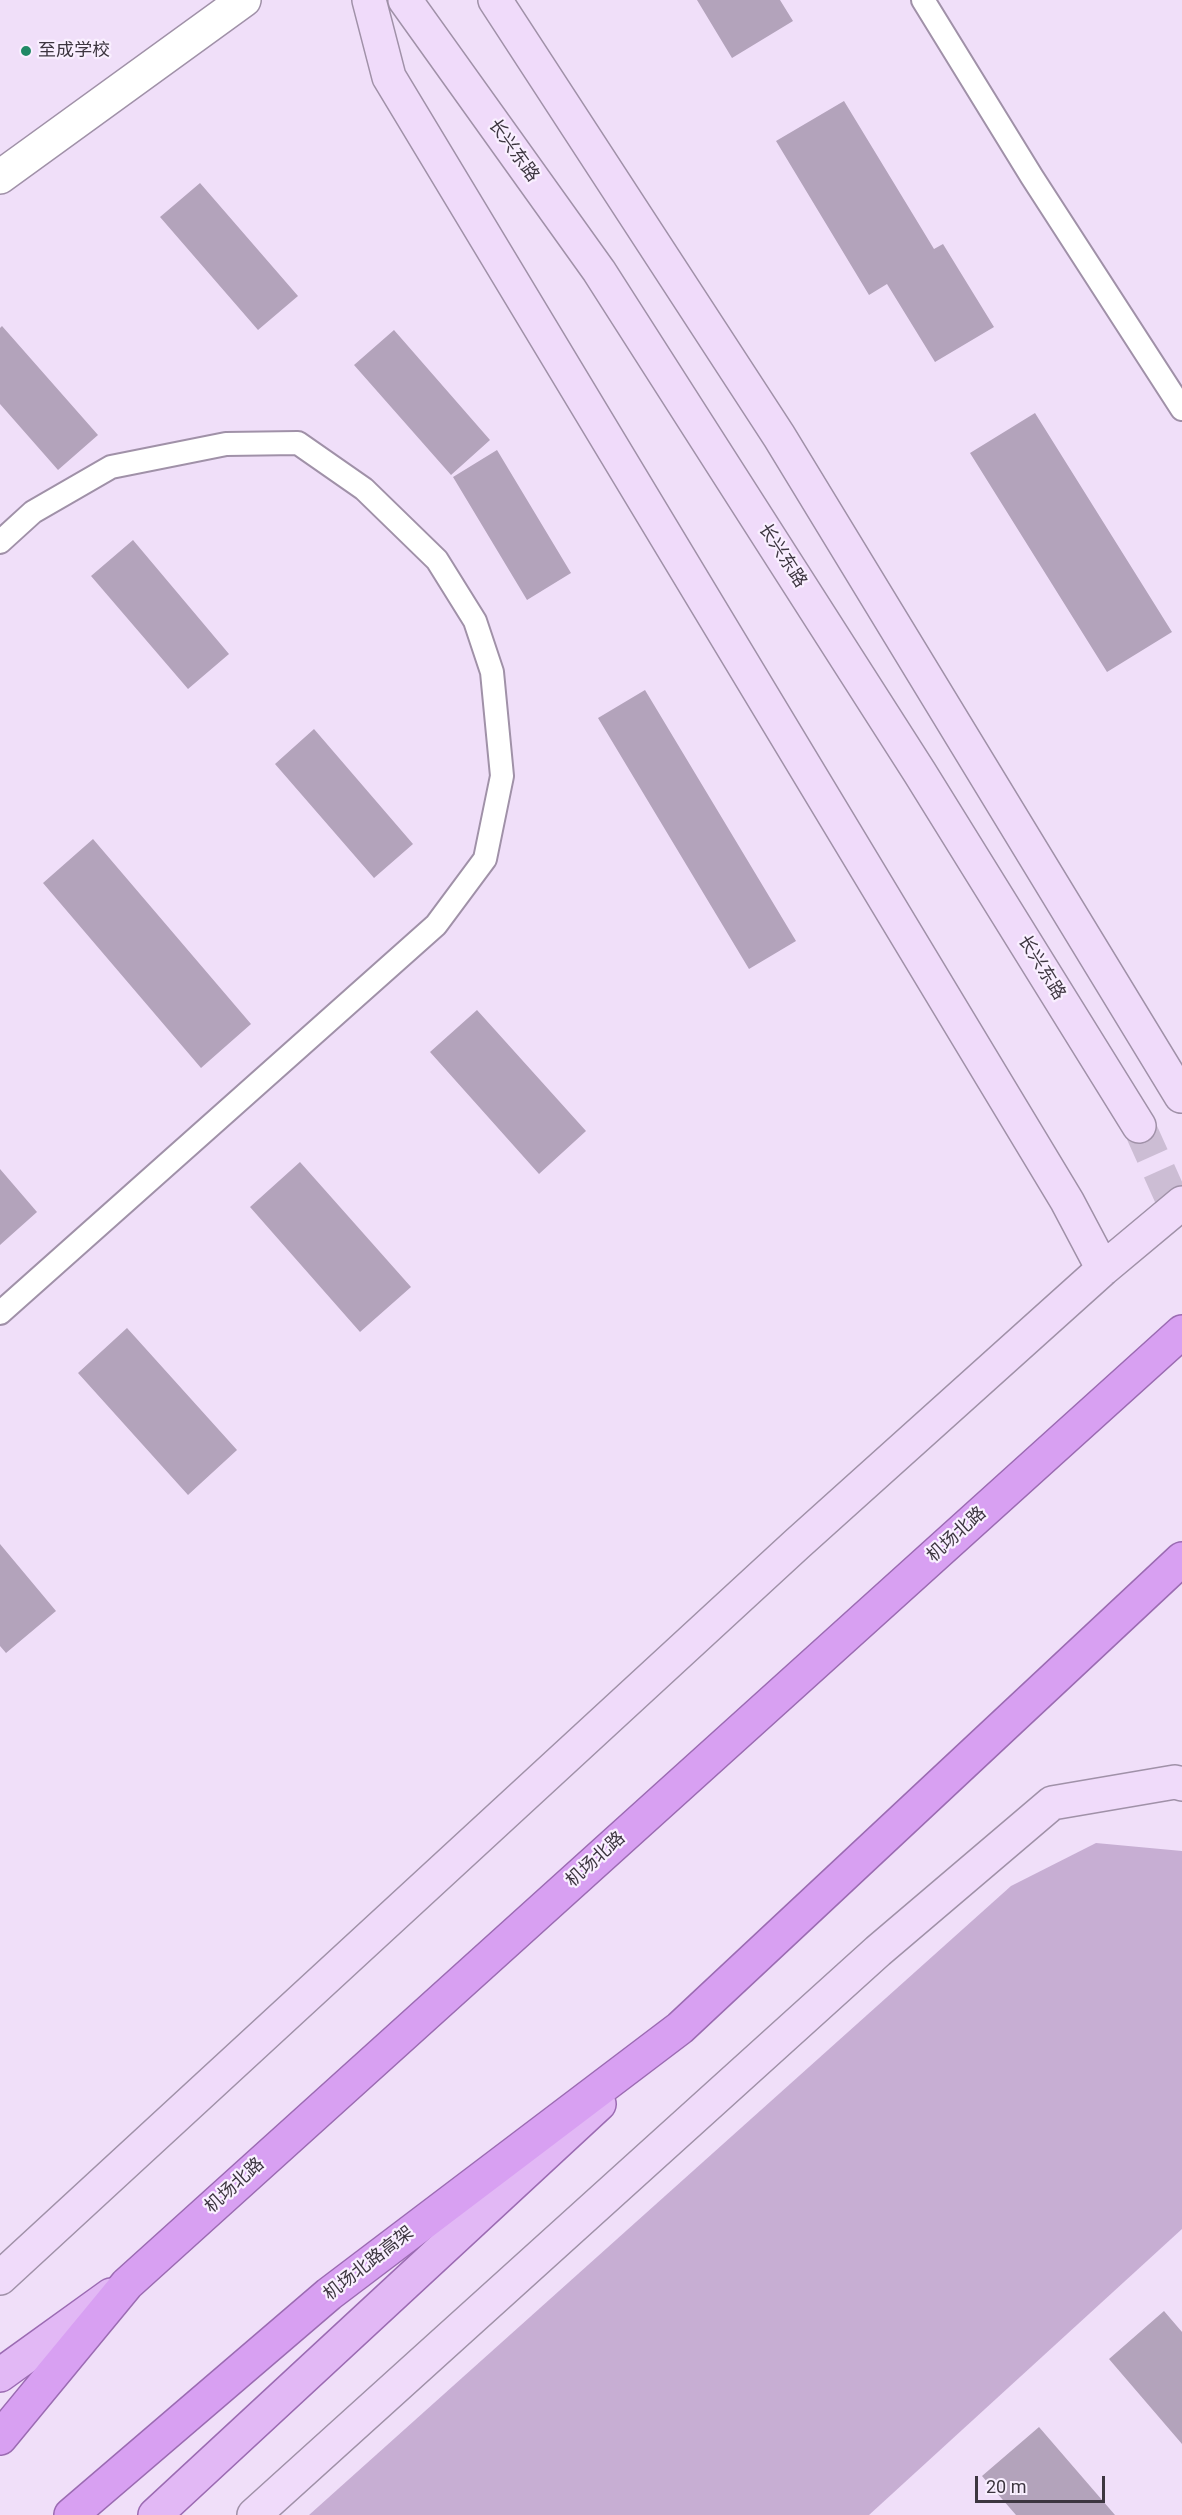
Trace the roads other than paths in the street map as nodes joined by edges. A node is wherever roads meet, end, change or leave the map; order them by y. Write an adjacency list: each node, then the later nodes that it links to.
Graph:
1 (244, 0): 6 (street)
2 (369, 0): 12 (main road)
3 (405, 0): 10 (main road, 长兴东路)
4 (495, 0): 9 (main road)
5 (923, 0): 7 (lane)
6 (0, 177)
7 (1182, 409)
8 (0, 542): 13 (lane)
9 (1181, 1096)
10 (1139, 1126)
11 (1182, 1203): 12 (main road)
12 (1103, 1269): 18 (main road)
13 (0, 1313)
14 (1182, 1332): 19 (highway, 机场北路)
15 (1182, 1559): 17 (highway)
16 (1182, 1784): 24 (main road)
17 (680, 2028): 22 (highway, 机场北路高架); 23 (main road)
18 (0, 2278)
19 (127, 2284): 20 (main road, 机场北路); 21 (highway)
20 (0, 2375)
21 (0, 2438)
22 (71, 2515)
23 (155, 2515)
24 (254, 2515)

